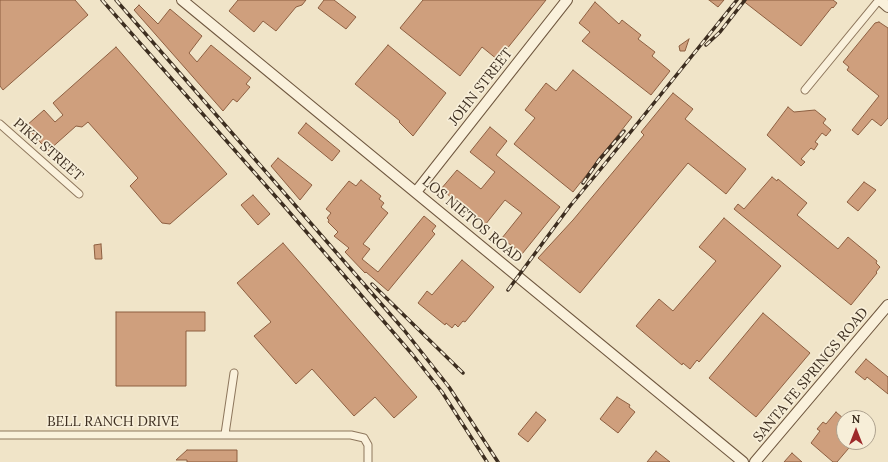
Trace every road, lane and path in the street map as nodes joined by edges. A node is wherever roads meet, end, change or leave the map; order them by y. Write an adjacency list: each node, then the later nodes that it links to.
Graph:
1 (182, 0): 7 (main road, LOS NIETOS ROAD)
2 (567, 0): 7 (main road, JOHN STREET)
3 (879, 0): 4 (main road); 5 (street)
4 (888, 7)
5 (805, 90)
6 (0, 124): 8 (street, PIKE STREET)
7 (416, 192): 14 (main road, LOS NIETOS ROAD)
8 (79, 194)
9 (888, 306): 15 (main road, SANTA FE SPRINGS ROAD)
10 (234, 373): 11 (street)
11 (225, 434): 12 (street, BELL RANCH DRIVE); 13 (street, BELL RANCH DRIVE)
12 (0, 435)
13 (368, 462)
14 (743, 462)
15 (755, 462)

